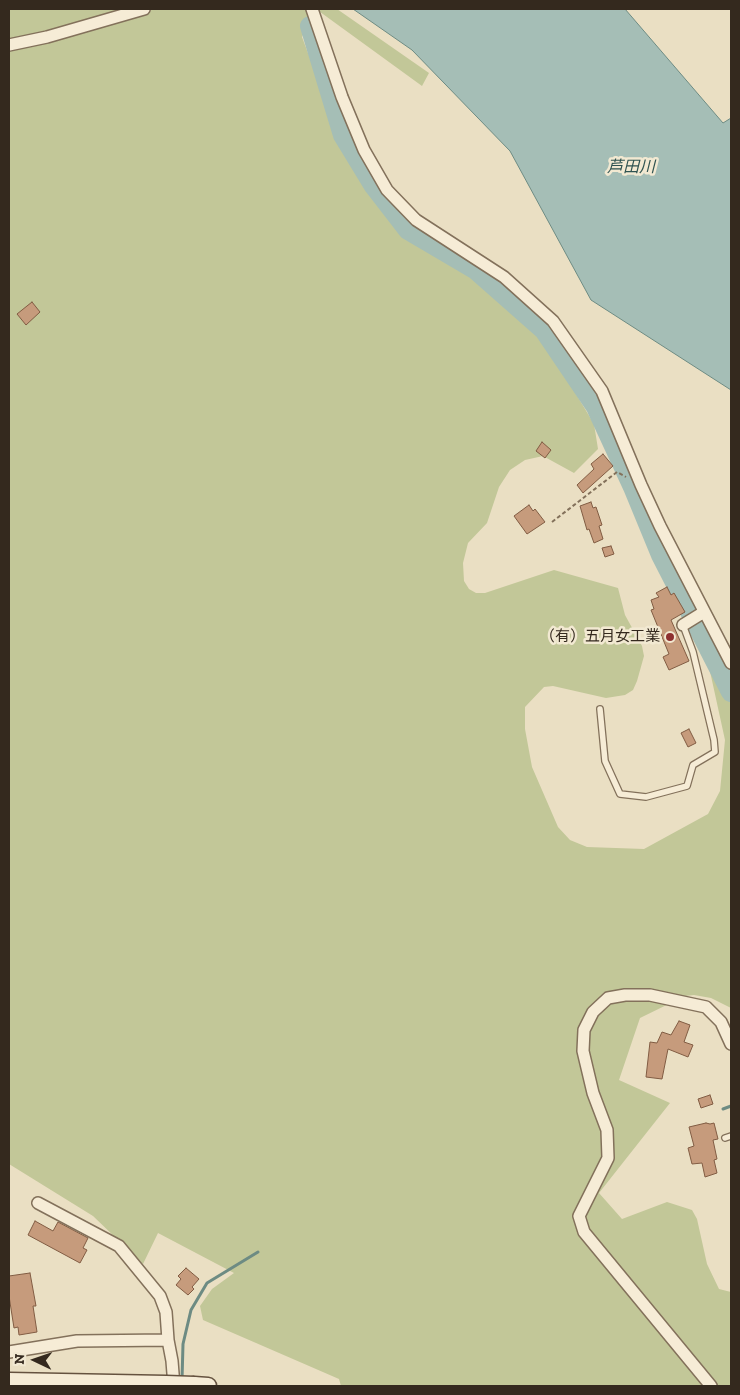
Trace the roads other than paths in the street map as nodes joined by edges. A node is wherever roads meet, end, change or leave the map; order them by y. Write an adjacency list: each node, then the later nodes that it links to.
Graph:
1 (144, 9): 3 (street)
2 (312, 9): 4 (street)
3 (9, 45)
4 (704, 612): 5 (street); 6 (street)
5 (684, 624): 7 (lane)
6 (731, 663)
7 (600, 709)
8 (731, 1044): 15 (street)
9 (38, 1203): 10 (street)
10 (168, 1340): 11 (street); 13 (street)
11 (9, 1352)
12 (9, 1381): 13 (main road)
13 (170, 1385): 14 (main road, bridge)
14 (201, 1386)
15 (711, 1386)

